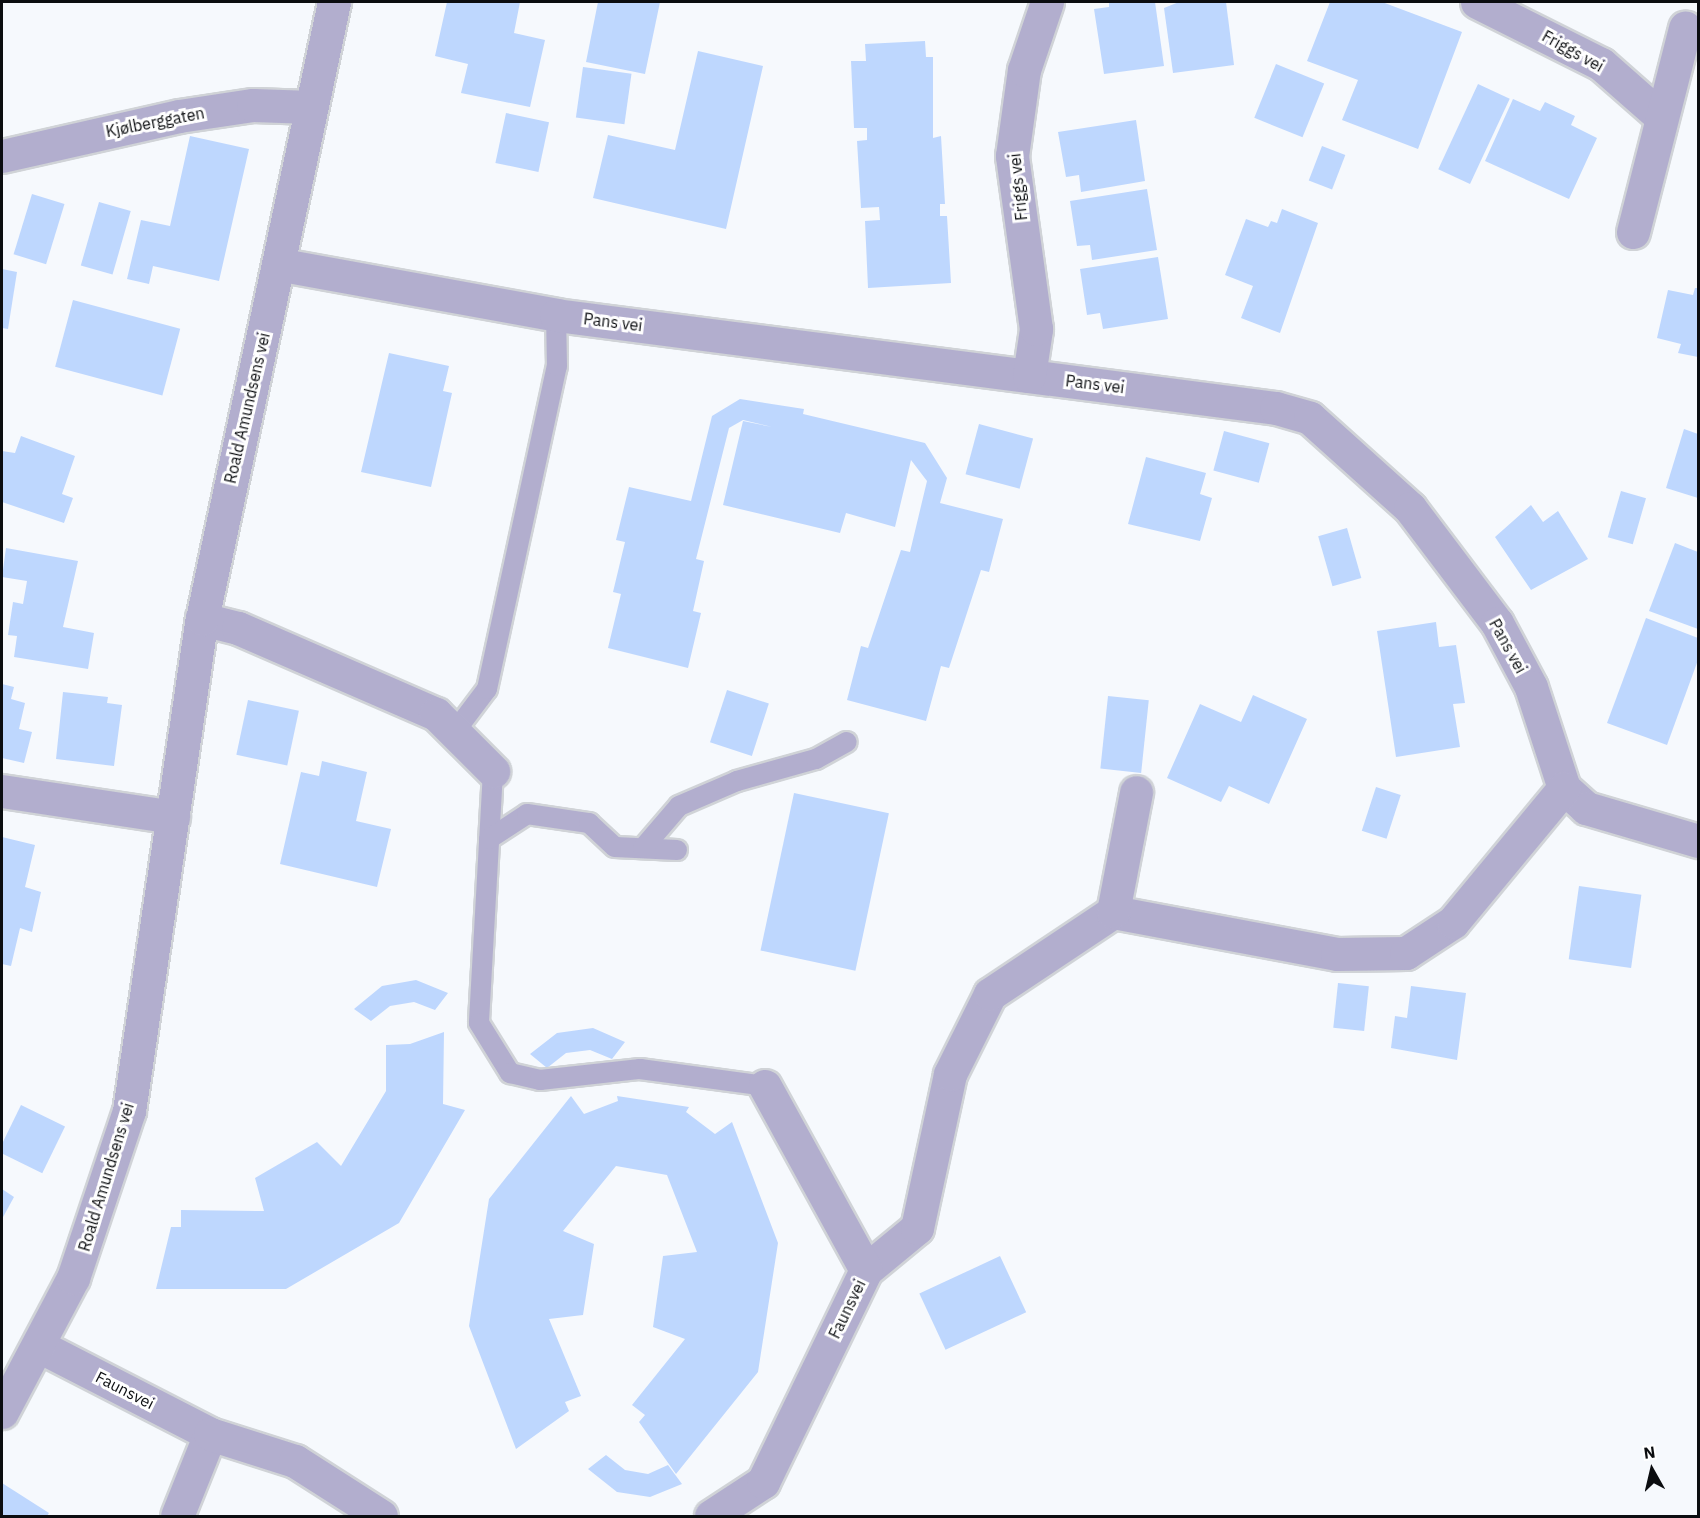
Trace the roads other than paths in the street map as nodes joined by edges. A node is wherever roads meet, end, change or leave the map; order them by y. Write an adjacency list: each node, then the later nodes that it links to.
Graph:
1 (334, 2): 5 (street, Roald Amundsens vei)
2 (1047, 2): 11 (street, Friggs vei)
3 (1477, 2): 6 (street, Friggs vei)
4 (1685, 28): 6 (street)
5 (311, 107): 7 (street, Kjølberggaten); 9 (street, Roald Amundsens vei)
6 (1659, 114): 8 (street)
7 (2, 156)
8 (1633, 232)
9 (282, 265): 10 (street, Pans vei); 12 (street, Roald Amundsens vei)
10 (556, 315): 11 (street, Pans vei); 13 (lane)
11 (1029, 376): 16 (street, Pans vei)
12 (202, 619): 13 (street); 19 (street, Roald Amundsens vei)
13 (456, 730): 15 (street)
14 (847, 742): 22 (lane)
15 (493, 771): 20 (lane)
16 (1564, 788): 21 (street, Pans vei); 24 (street)
17 (2, 791): 19 (street)
18 (1136, 792): 24 (street)
19 (172, 818): 27 (street, Roald Amundsens vei)
20 (489, 839): 22 (lane); 25 (lane)
21 (1698, 841)
22 (643, 848): 23 (lane)
23 (677, 850)
24 (1113, 912): 26 (street)
25 (765, 1086): 26 (street, Faunsvei)
26 (866, 1270): 32 (street, Faunsvei)
27 (39, 1346): 28 (street, Roald Amundsens vei); 29 (street, Faunsvei)
28 (2, 1412)
29 (210, 1434): 30 (street); 31 (street, Faunsvei)
30 (177, 1516)
31 (381, 1516)
32 (711, 1516)

